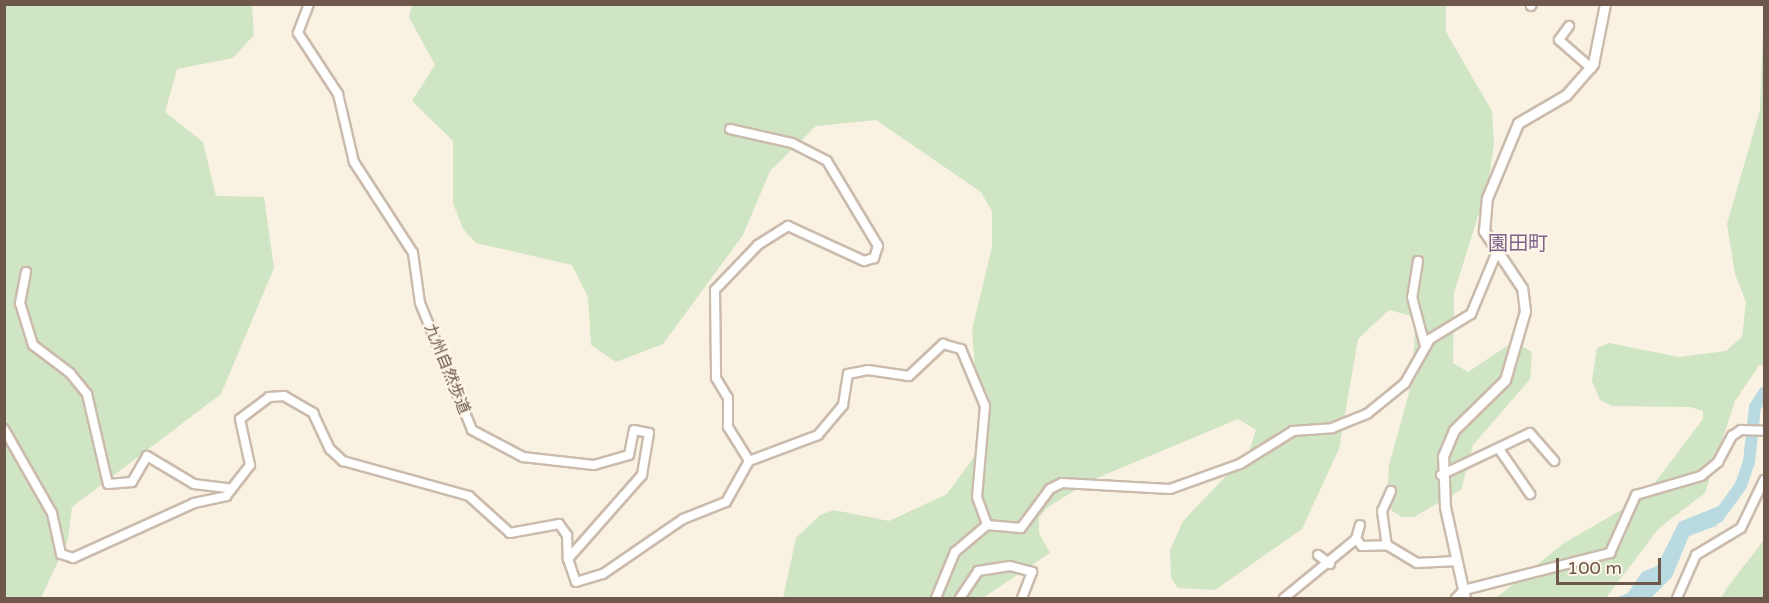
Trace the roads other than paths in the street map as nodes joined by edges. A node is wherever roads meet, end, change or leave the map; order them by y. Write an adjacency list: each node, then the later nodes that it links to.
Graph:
1 (309, 4): 25 (street, 九州自然歩道)
2 (1605, 4): 4 (street)
3 (1569, 26): 4 (street)
4 (1591, 68): 6 (street)
5 (730, 129): 13 (street)
6 (1496, 254): 9 (street); 15 (street)
7 (1418, 261): 9 (street)
8 (26, 272): 17 (street)
9 (1425, 346): 20 (street)
10 (4, 429): 17 (street)
11 (1764, 431): 28 (street)
12 (1499, 449): 14 (street); 15 (street); 19 (street)
13 (749, 461): 20 (street); 25 (street)
14 (1554, 461)
15 (1441, 475): 26 (street)
16 (1764, 480): 34 (street)
17 (232, 489): 25 (street)
18 (1391, 491): 23 (street)
19 (1530, 494)
20 (987, 525): 29 (street)
21 (1360, 525): 22 (street)
22 (1356, 539): 23 (street); 27 (street)
23 (1387, 545): 26 (street)
24 (1318, 555): 27 (street)
25 (568, 560)
26 (1457, 561): 28 (street)
27 (1330, 564): 32 (street)
28 (1465, 594): 33 (street)
29 (936, 598)
30 (960, 598): 31 (street)
31 (1022, 598)
32 (1284, 598)
33 (1456, 598)
34 (1677, 598)

